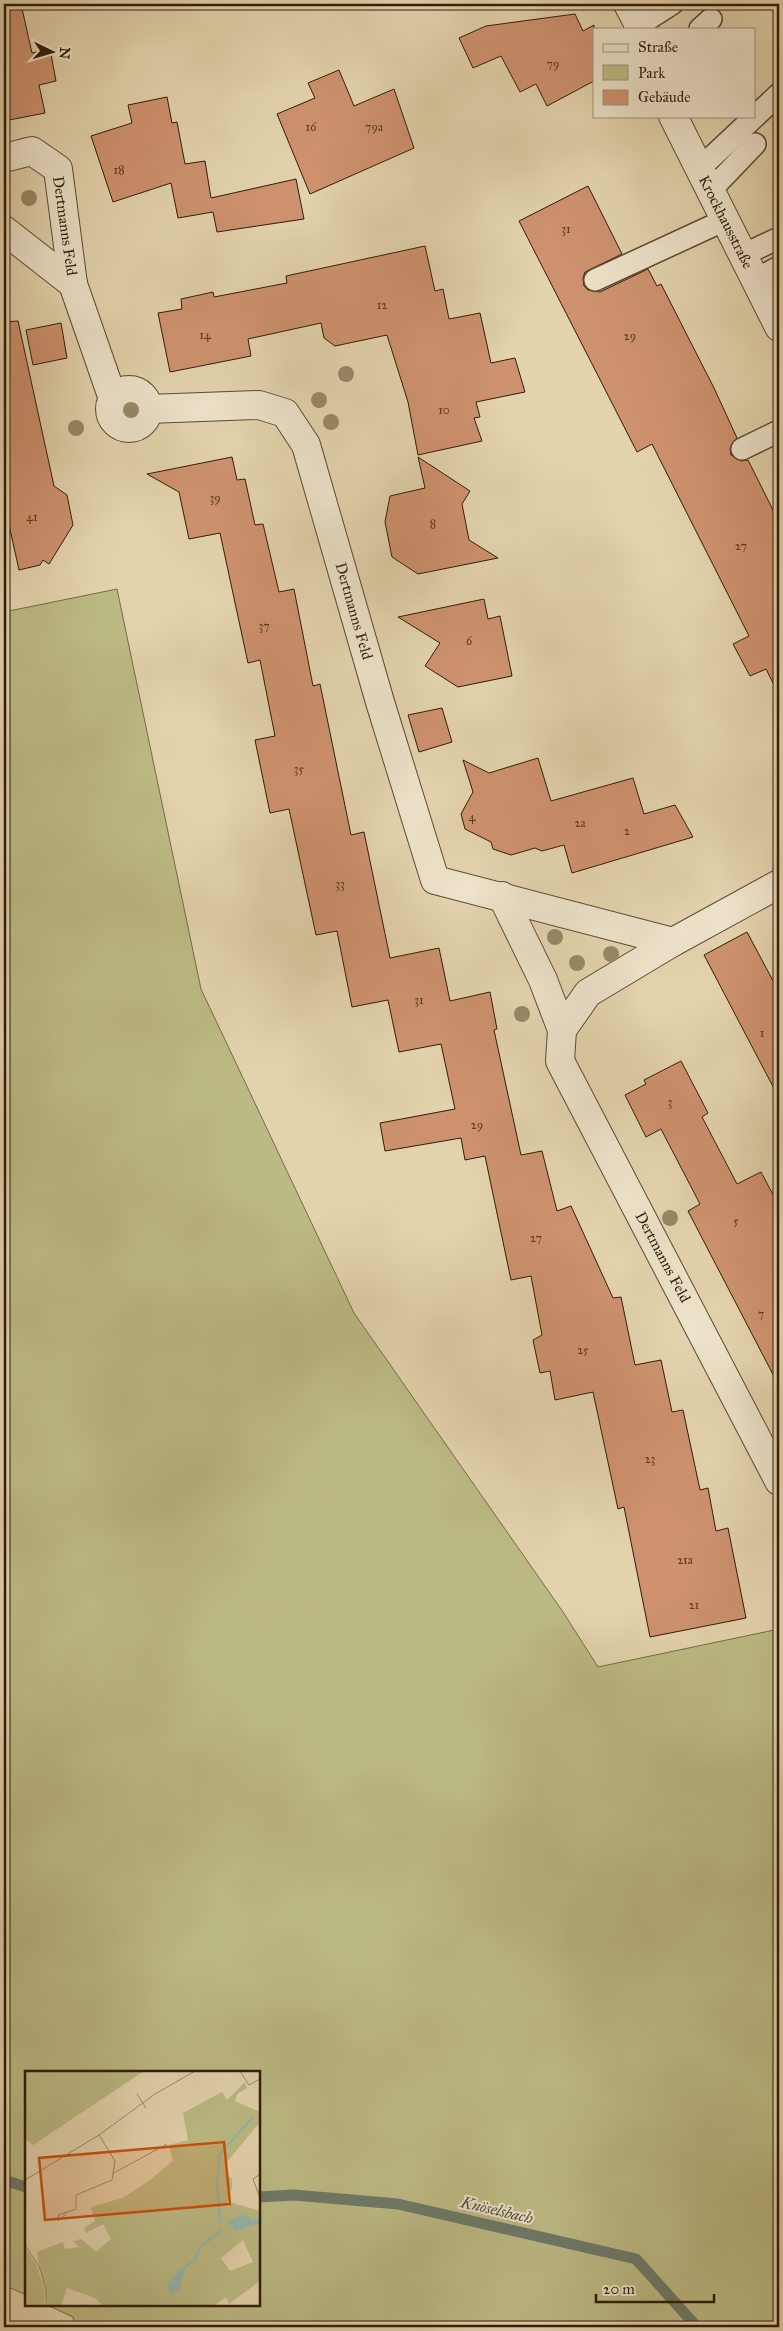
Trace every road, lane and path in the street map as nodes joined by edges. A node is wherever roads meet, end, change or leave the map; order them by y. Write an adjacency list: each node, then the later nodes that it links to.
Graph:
1 (672, 4): 2 (lane)
2 (636, 19)
3 (779, 94): 7 (lane)
4 (674, 118): 7 (street, Krockhausstraße)
5 (755, 144): 7 (lane)
6 (4, 158): 15 (street, Dertmanns Feld)
7 (705, 180): 8 (street, Krockhausstraße)
8 (725, 220): 11 (street, Krockhausstraße); 13 (lane)
9 (4, 230): 15 (street, Dertmanns Feld)
10 (779, 238): 11 (lane)
11 (743, 255): 14 (street, Krockhausstraße)
12 (779, 267): 14 (lane)
13 (595, 280)
14 (755, 280): 16 (street, Krockhausstraße)
15 (73, 284): 20 (street, Dertmanns Feld)
16 (779, 327)
17 (779, 431): 18 (lane)
18 (742, 449)
19 (779, 884): 21 (street)
20 (502, 896): 21 (street, Dertmanns Feld); 22 (street, Dertmanns Feld)
21 (673, 942): 22 (street)
22 (562, 1030): 23 (street, Dertmanns Feld)
23 (779, 1481)

